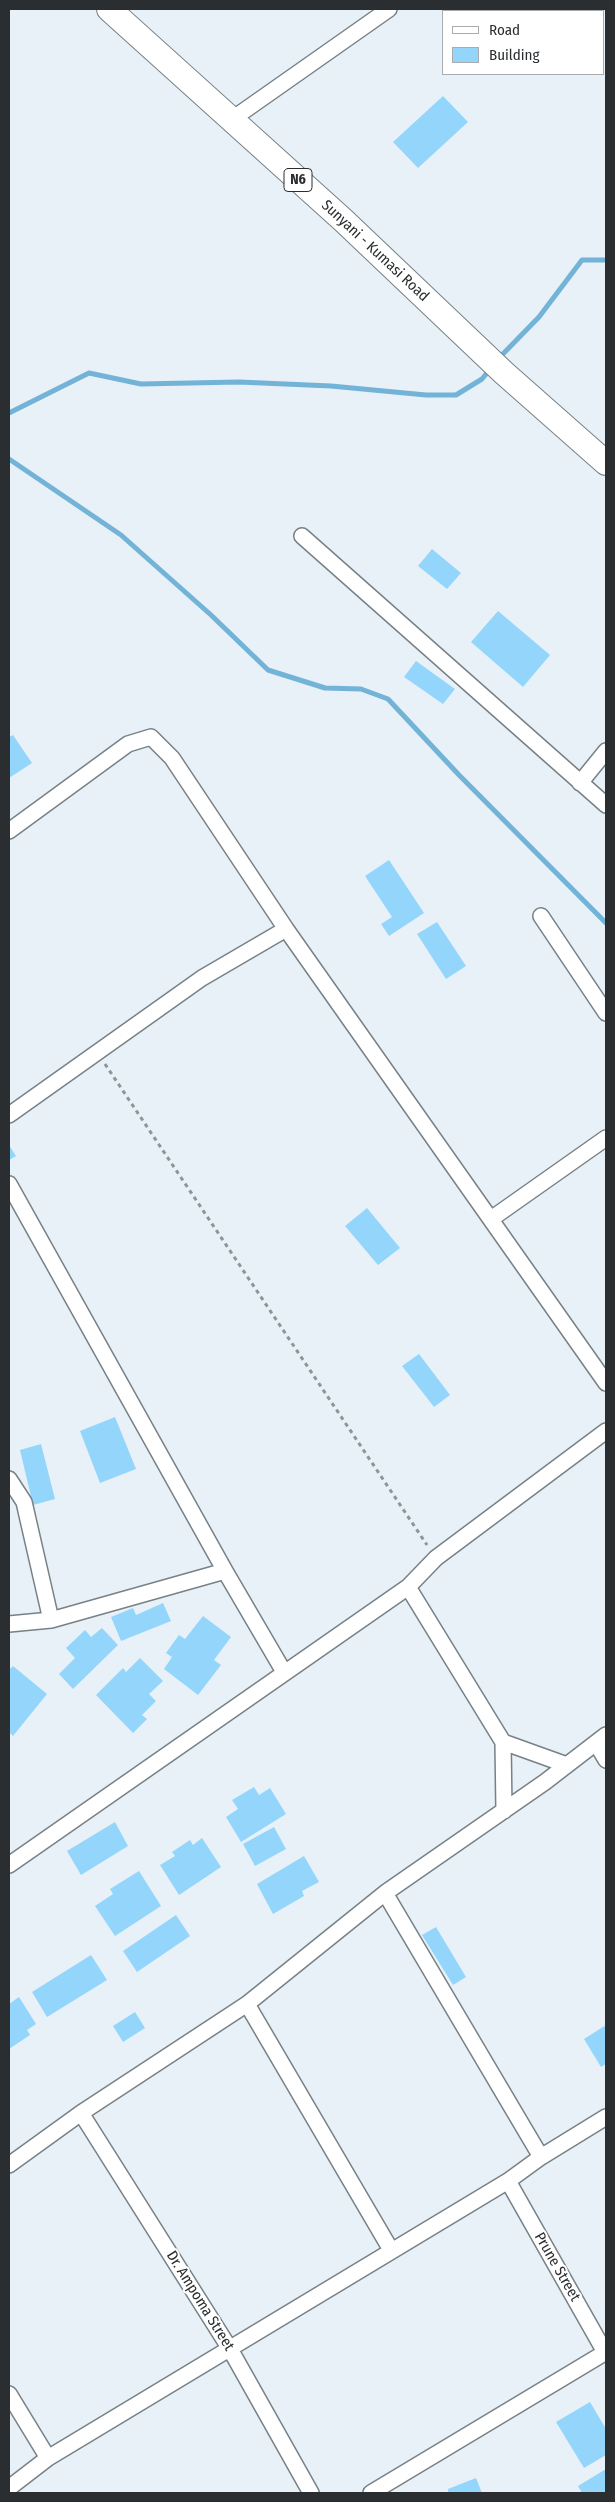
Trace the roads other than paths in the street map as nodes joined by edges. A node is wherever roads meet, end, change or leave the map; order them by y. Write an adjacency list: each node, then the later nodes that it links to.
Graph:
1 (109, 9): 3 (main road, Sunyani - Kumasi Road / N6)
2 (389, 9): 3 (street)
3 (231, 120): 4 (main road, Sunyani - Kumasi Road / N6)
4 (606, 462)
5 (302, 536): 7 (street)
6 (606, 751): 7 (street)
7 (580, 783): 8 (street)
8 (606, 805)
9 (9, 831): 11 (street)
10 (541, 916): 12 (street)
11 (286, 929): 13 (street); 16 (street)
12 (606, 1013)
13 (9, 1115)
14 (606, 1138): 16 (street)
15 (9, 1184): 20 (street)
16 (491, 1219): 17 (street)
17 (606, 1383)
18 (606, 1431): 21 (street)
19 (9, 1479): 22 (street)
20 (225, 1571): 22 (street); 24 (street)
21 (408, 1587): 24 (street); 26 (street)
22 (51, 1620): 23 (street)
23 (9, 1624)
24 (284, 1672): 30 (street)
25 (601, 1739): 27 (street); 28 (street)
26 (503, 1742): 28 (street); 29 (street)
27 (606, 1760)
28 (567, 1765): 29 (street)
29 (504, 1811): 31 (street)
30 (12, 1860)
31 (385, 1893): 32 (street); 35 (street)
32 (247, 2004): 33 (street); 38 (street)
33 (81, 2113): 36 (street); 39 (street, Dr. Ampoma Street)
34 (606, 2117): 35 (street)
35 (541, 2157): 37 (street)
36 (9, 2165)
37 (508, 2181): 38 (street); 40 (street, Prune Street)
38 (391, 2250): 39 (street)
39 (230, 2349): 42 (street); 44 (street, Dr. Ampoma Street)
40 (606, 2353): 45 (street)
41 (9, 2394): 42 (street)
42 (48, 2458): 43 (street)
43 (9, 2488)
44 (311, 2493)
45 (371, 2493)

